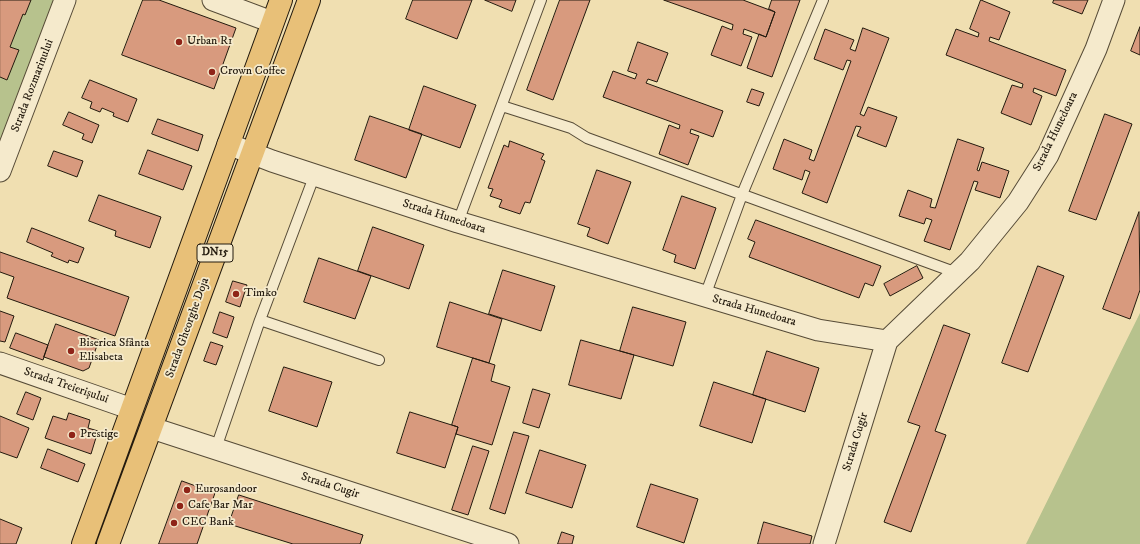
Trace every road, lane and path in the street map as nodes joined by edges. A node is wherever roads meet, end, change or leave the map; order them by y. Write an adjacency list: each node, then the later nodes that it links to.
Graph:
1 (66, 0): 12 (street, Strada Rozmarinului)
2 (213, 0): 8 (street)
3 (281, 0): 8 (main road, Strada Gheorghe Doja / DN15)
4 (309, 0): 11 (main road, Strada Gheorghe Doja / DN15)
5 (541, 0): 9 (lane)
6 (823, 0): 14 (lane)
7 (1114, 0): 16 (street, Strada Hunedoara)
8 (272, 22): 10 (main road, Strada Gheorghe Doja / DN15)
9 (502, 106): 14 (lane); 15 (lane)
10 (228, 144): 11 (street, Strada Hunedoara); 22 (main road, Strada Gheorghe Doja / DN15)
11 (252, 154): 13 (street, Strada Hunedoara); 23 (main road, Strada Gheorghe Doja / DN15)
12 (0, 171)
13 (315, 174): 15 (street, Strada Hunedoara); 18 (lane)
14 (742, 194): 16 (lane); 17 (lane)
15 (458, 222): 17 (street, Strada Hunedoara)
16 (957, 273): 19 (street, Strada Hunedoara)
17 (705, 296): 19 (street, Strada Hunedoara)
18 (260, 320): 20 (lane); 24 (lane)
19 (887, 341): 28 (street, Strada Cugir)
20 (379, 360)
21 (0, 363): 22 (street, Strada Treierișului)
22 (132, 408): 25 (main road, Strada Gheorghe Doja / DN15)
23 (152, 428): 24 (street, Strada Cugir); 26 (main road, Strada Gheorghe Doja / DN15)
24 (216, 448): 27 (street, Strada Cugir)
25 (83, 544)
26 (108, 544)
27 (508, 544)
28 (824, 544)

